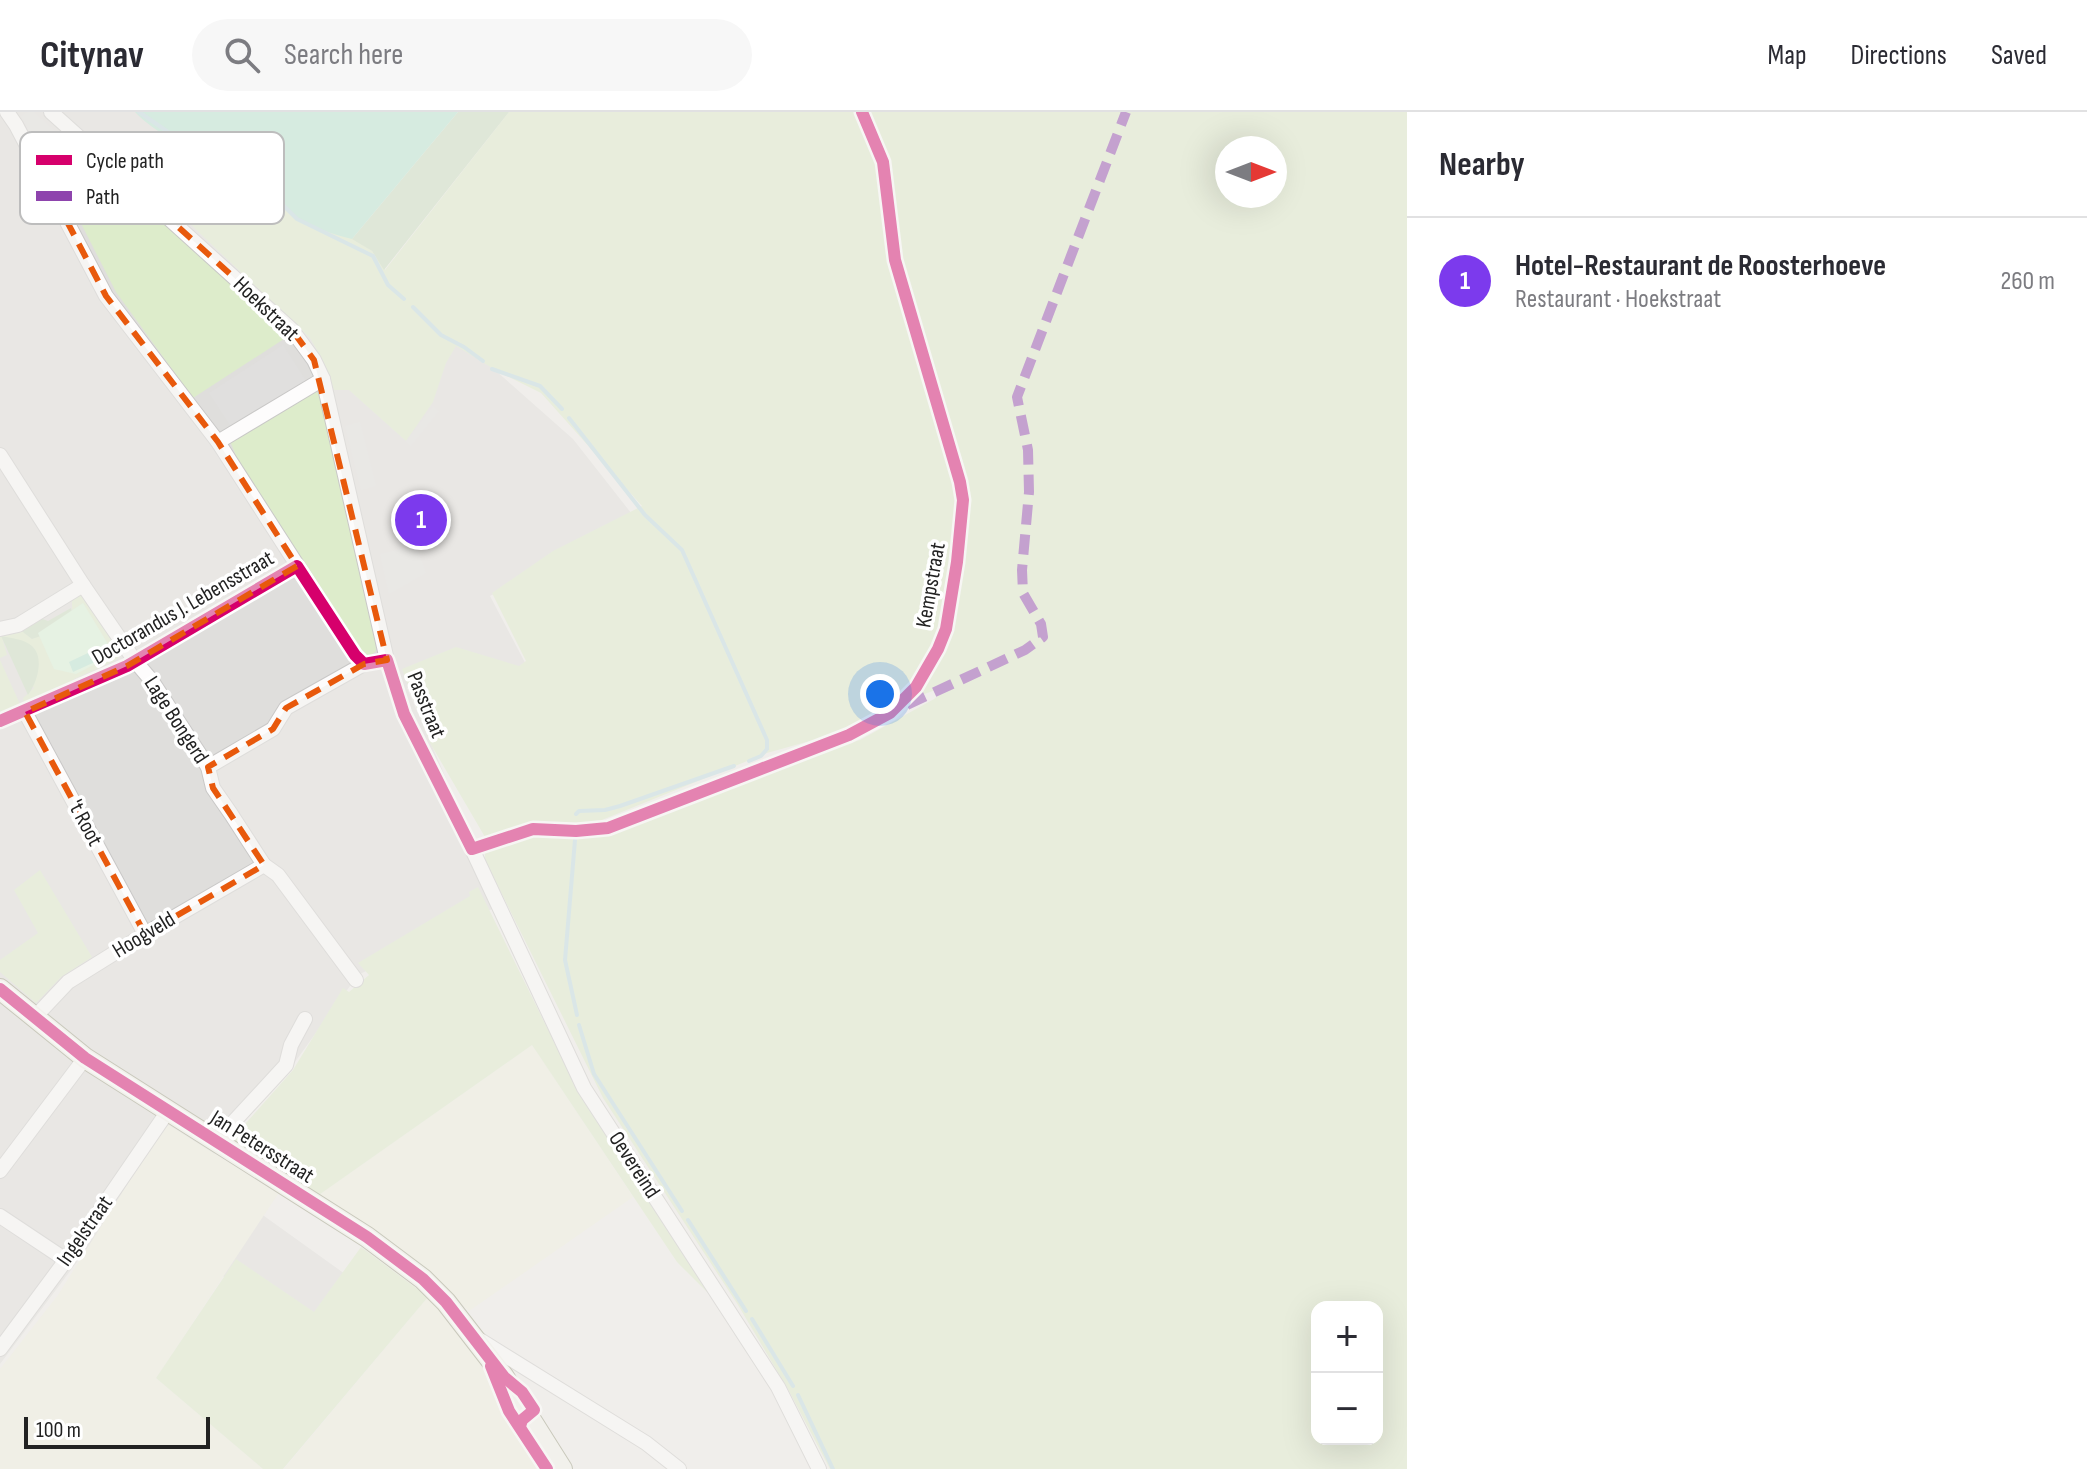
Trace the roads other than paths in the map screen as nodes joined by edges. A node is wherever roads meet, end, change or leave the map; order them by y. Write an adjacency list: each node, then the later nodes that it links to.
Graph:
1 (51, 112): 4 (street, Hoekstraat)
2 (862, 112): 20 (street, Kempstraat)
3 (4, 113): 5 (street)
4 (73, 132)
5 (20, 133)
6 (68, 224): 9 (street)
7 (175, 224): 8 (street, Hoekstraat)
8 (323, 379): 9 (street); 14 (street, Hoekstraat)
9 (218, 442): 11 (street)
10 (0, 455): 12 (street, Lage Bongerd)
11 (297, 566): 15 (street, Doctorandus J. Lebensstraat); 16 (street)
12 (83, 585): 13 (street); 15 (street, Lage Bongerd)
13 (0, 629)
14 (387, 660): 16 (street, Passtraat); 20 (street, Passtraat)
15 (135, 661): 17 (street, Doctorandus J. Lebensstraat); 19 (street, Lage Bongerd)
16 (364, 664): 19 (street, Passtraat)
17 (25, 712): 18 (street, Doctorandus J. Lebensstraat); 22 (street, 't Root)
18 (0, 721)
19 (208, 767): 21 (street, Lage Bongerd)
20 (472, 849): 37 (street, Oevereind)
21 (264, 865): 22 (street, Hoogveld); 23 (street, Lage Bongerd)
22 (145, 934): 25 (street, Hoogveld)
23 (356, 980)
24 (0, 989): 25 (street, Jan Petersstraat)
25 (34, 1018): 27 (street, Jan Petersstraat)
26 (305, 1019): 29 (street)
27 (85, 1058): 28 (street, Jan Petersstraat); 30 (street)
28 (168, 1111): 29 (street, Jan Petersstraat); 32 (street, Ingelstraat)
29 (215, 1142): 33 (street, Jan Petersstraat)
30 (0, 1171)
31 (0, 1216): 32 (street)
32 (66, 1260): 34 (street, Ingelstraat)
33 (473, 1336): 35 (street, Jan Petersstraat); 36 (street)
34 (0, 1349)
35 (562, 1469)
36 (679, 1469)
37 (819, 1469)

